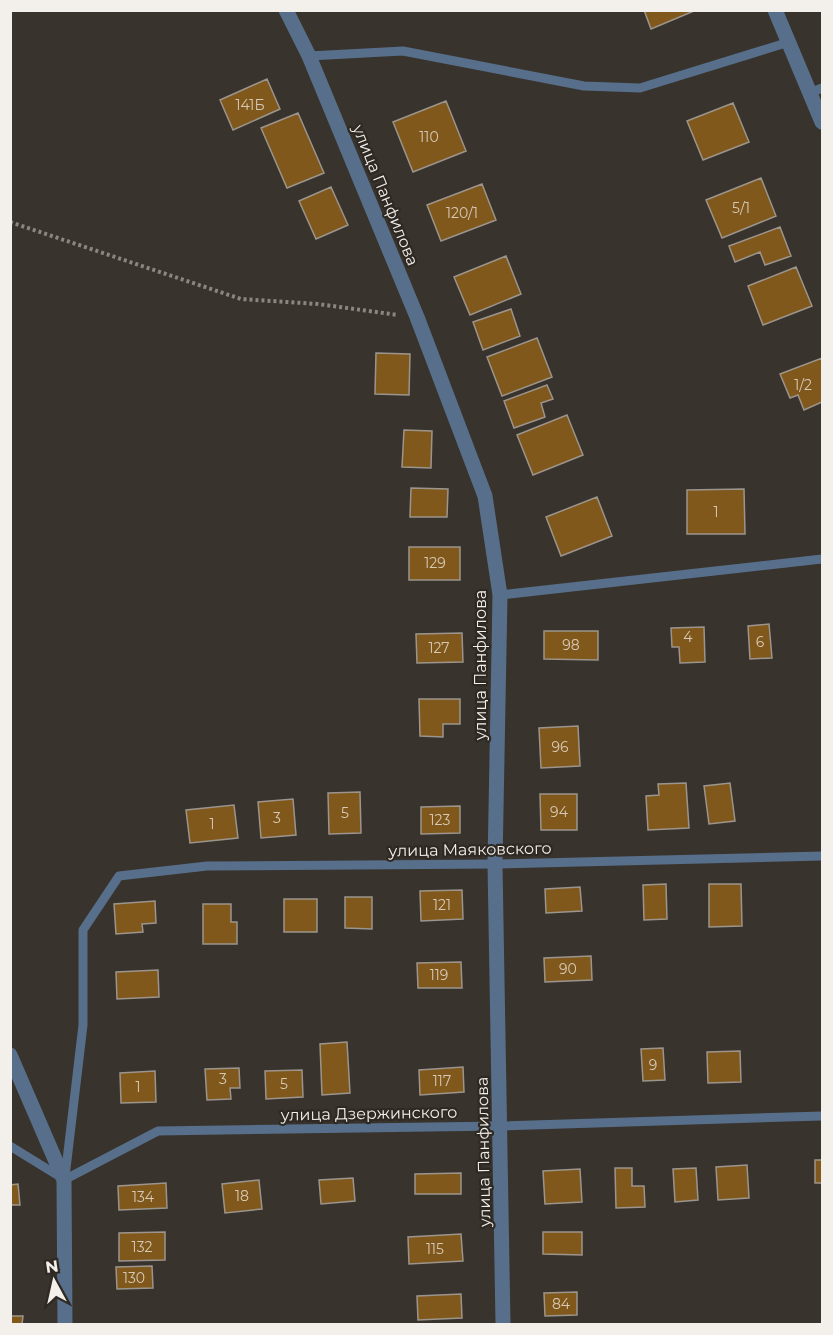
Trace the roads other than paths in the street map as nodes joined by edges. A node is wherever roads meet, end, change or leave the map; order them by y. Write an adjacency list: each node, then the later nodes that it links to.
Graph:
1 (286, 10): 4 (street, улица Панфилова)
2 (775, 10): 3 (street)
3 (789, 42): 4 (lane); 5 (street)
4 (309, 56): 8 (street, улица Панфилова)
5 (816, 90): 6 (street)
6 (822, 122)
7 (822, 560): 8 (lane)
8 (500, 595): 10 (street, улица Панфилова)
9 (822, 856): 10 (lane, улица Маяковского)
10 (495, 864): 13 (street, улица Панфилова); 15 (lane, улица Маяковского)
11 (10, 1055): 15 (street)
12 (822, 1116): 13 (lane, улица Дзержинского)
13 (501, 1126): 15 (lane, улица Дзержинского); 17 (street, улица Панфилова)
14 (10, 1146): 15 (lane)
15 (64, 1180): 16 (street)
16 (65, 1324)
17 (503, 1324)

